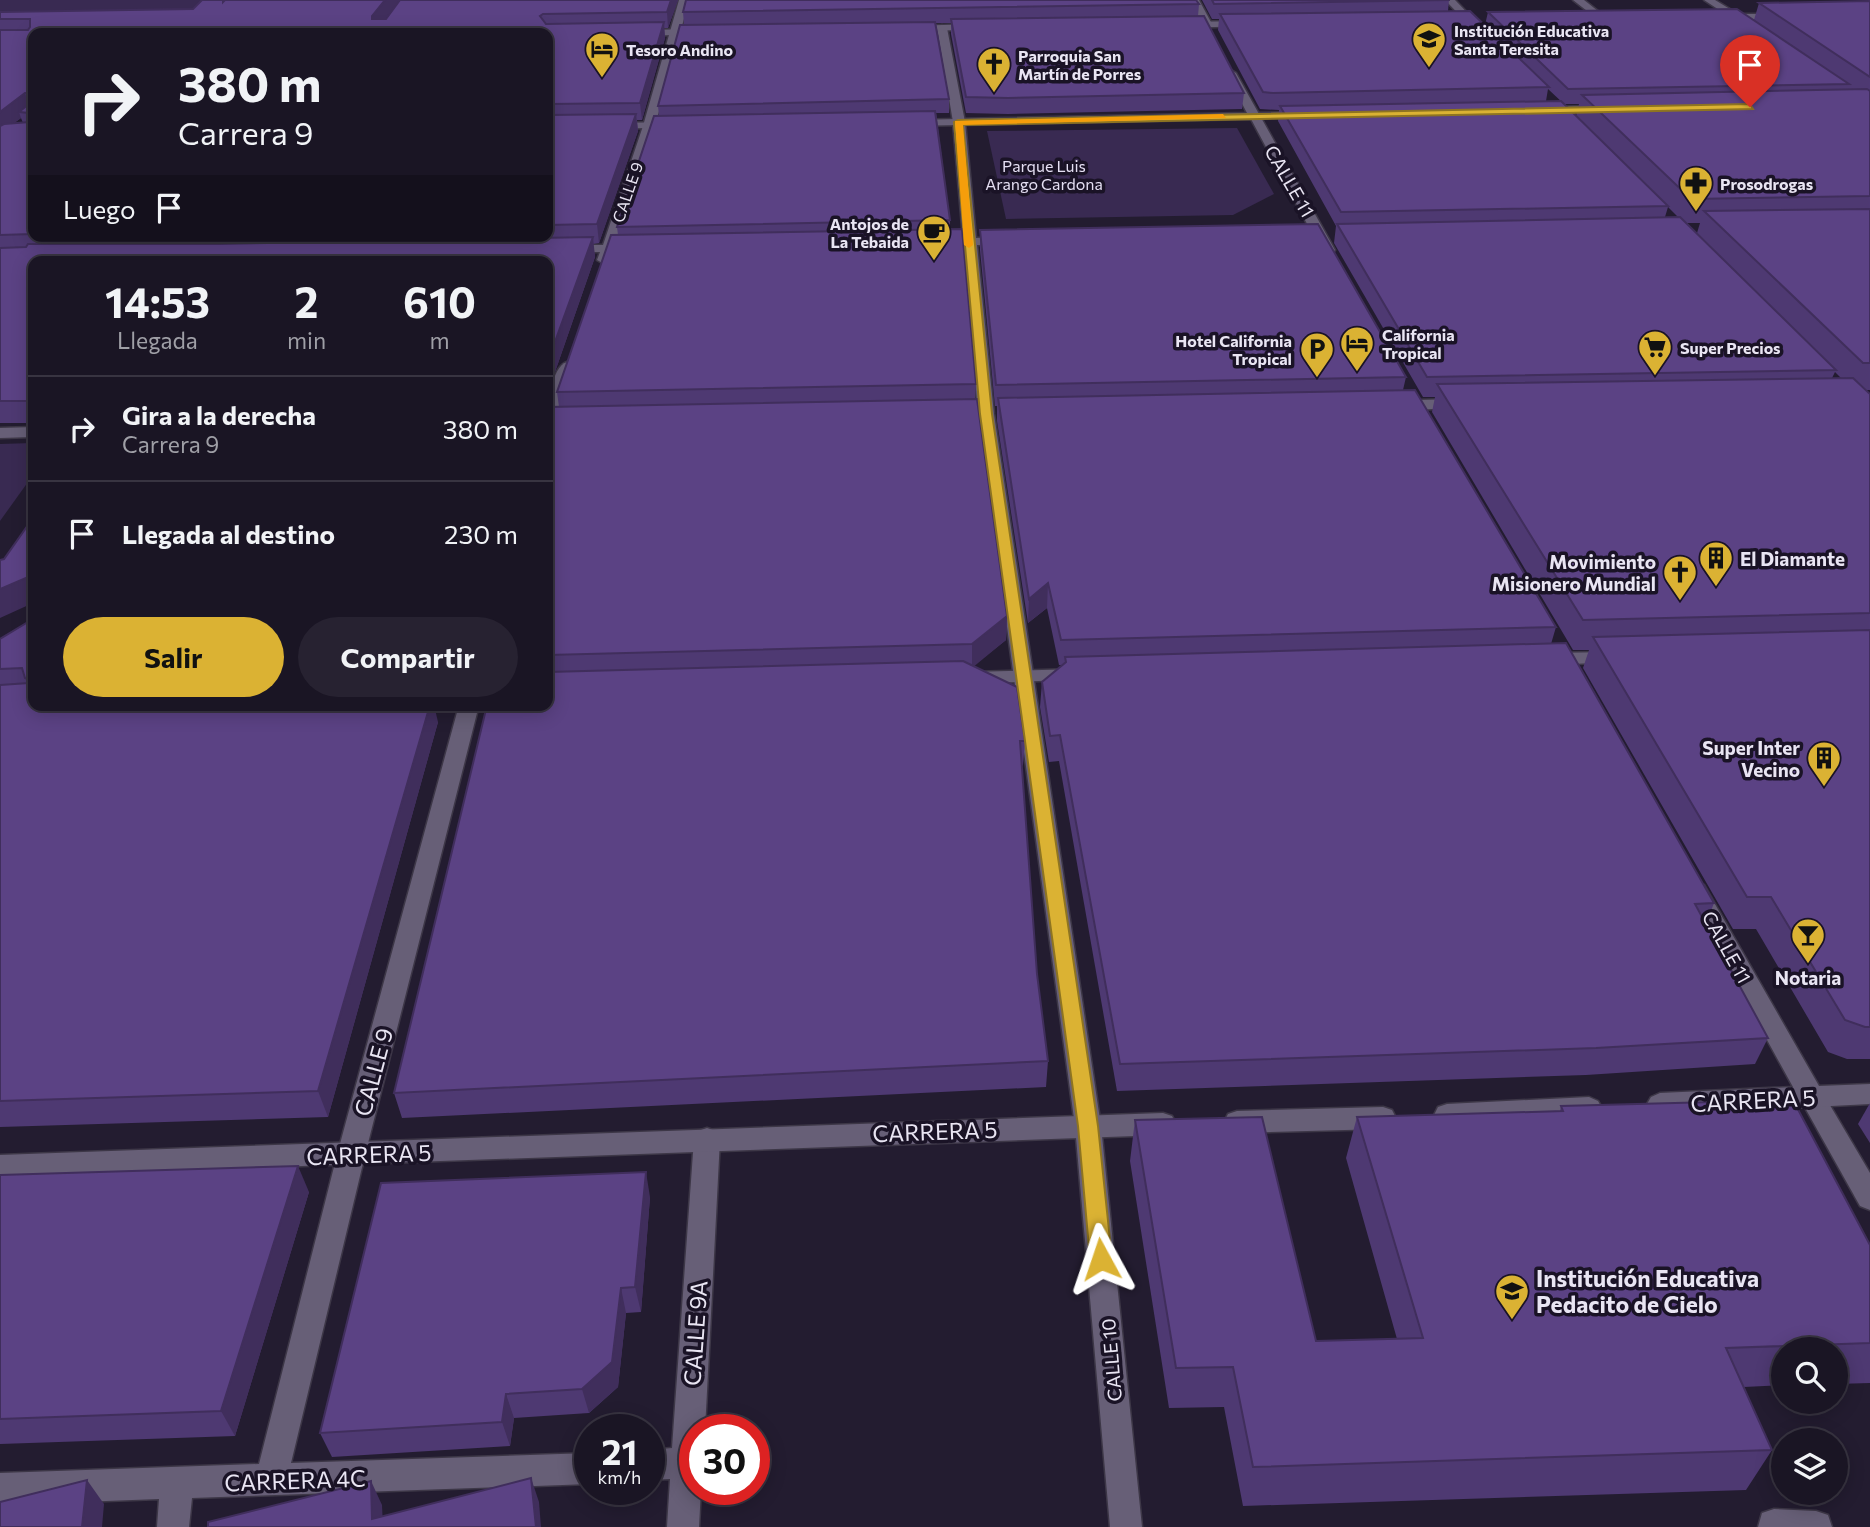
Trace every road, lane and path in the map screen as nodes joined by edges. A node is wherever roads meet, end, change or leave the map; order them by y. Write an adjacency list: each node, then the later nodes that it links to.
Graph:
1 (684, 0): 24 (street, CALLE 9)
2 (1194, 0): 15 (street)
3 (1450, 0): 13 (street)
4 (1577, 0): 10 (street)
5 (1709, 0): 8 (street)
6 (1789, 17): 8 (street)
7 (1709, 18): 8 (street)
8 (1736, 18): 21 (street)
9 (1590, 19): 10 (street)
10 (1603, 19): 11 (street)
11 (1616, 19)
12 (1456, 21): 13 (street)
13 (1470, 21): 14 (street); 26 (street)
14 (1483, 21)
15 (1207, 24): 16 (street); 17 (street); 25 (street)
16 (1262, 24)
17 (1166, 25)
18 (989, 27): 19 (street)
19 (942, 28): 20 (street); 35 (street, CALLE 10)
20 (893, 29)
21 (1752, 29)
22 (716, 32): 24 (street)
23 (626, 33): 24 (street)
24 (676, 33): 38 (street, CALLE 9)
25 (1212, 36)
26 (1489, 41)
27 (1224, 58): 33 (street, CALLE 11)
28 (1548, 100): 31 (street)
29 (1626, 109): 31 (street)
30 (1530, 110): 31 (street)
31 (1558, 110): 34 (street)
32 (1322, 114): 33 (street)
33 (1252, 116): 35 (street); 46 (street, CALLE 11)
34 (1567, 119)
35 (958, 122): 36 (street); 41 (street, CALLE 10)
36 (897, 123)
37 (691, 125): 38 (street)
38 (649, 126): 39 (street); 44 (street, CALLE 9)
39 (599, 127)
40 (1022, 241): 41 (street)
41 (968, 242): 42 (street); 59 (street, CALLE 10)
42 (927, 243)
43 (650, 247): 44 (street)
44 (608, 248): 45 (street); 47 (street, CALLE 9)
45 (553, 249)
46 (1334, 259)
47 (600, 273)
48 (574, 347): 50 (street)
49 (1472, 404): 51 (street)
50 (553, 418)
51 (1430, 428)
52 (28, 432): 53 (street)
53 (0, 433)
54 (1552, 636): 56 (street)
55 (1632, 657): 56 (street)
56 (1565, 659): 57 (street); 61 (street)
57 (1524, 660)
58 (1095, 674): 59 (street)
59 (1026, 677): 60 (street); 68 (street, CALLE 10)
60 (957, 678)
61 (1579, 683)
62 (467, 711): 70 (street, CALLE 9)
63 (1688, 878): 65 (street, CALLE 11)
64 (1870, 1094): 65 (street, CARRERA 5)
65 (1812, 1097): 67 (street, CARRERA 5); 72 (street, CALLE 11)
66 (1186, 1123): 68 (street, CARRERA 5)
67 (1214, 1123)
68 (1088, 1126): 69 (street, CARRERA 5); 82 (street, CALLE 10)
69 (707, 1139): 70 (street, CARRERA 5); 73 (street, CALLE 9A)
70 (351, 1156): 71 (street, CARRERA 5); 75 (street, CALLE 9)
71 (0, 1166)
72 (1870, 1198)
73 (690, 1414)
74 (574, 1469): 75 (street, CARRERA 4C)
75 (271, 1481): 76 (street, CARRERA 4C)
76 (177, 1484): 77 (street, CARRERA 4C); 80 (street)
77 (0, 1489)
78 (684, 1505): 81 (street, CALLE 9A)
79 (1774, 1525): 83 (street)
80 (173, 1527)
81 (682, 1527)
82 (1126, 1527)
83 (1816, 1527)

